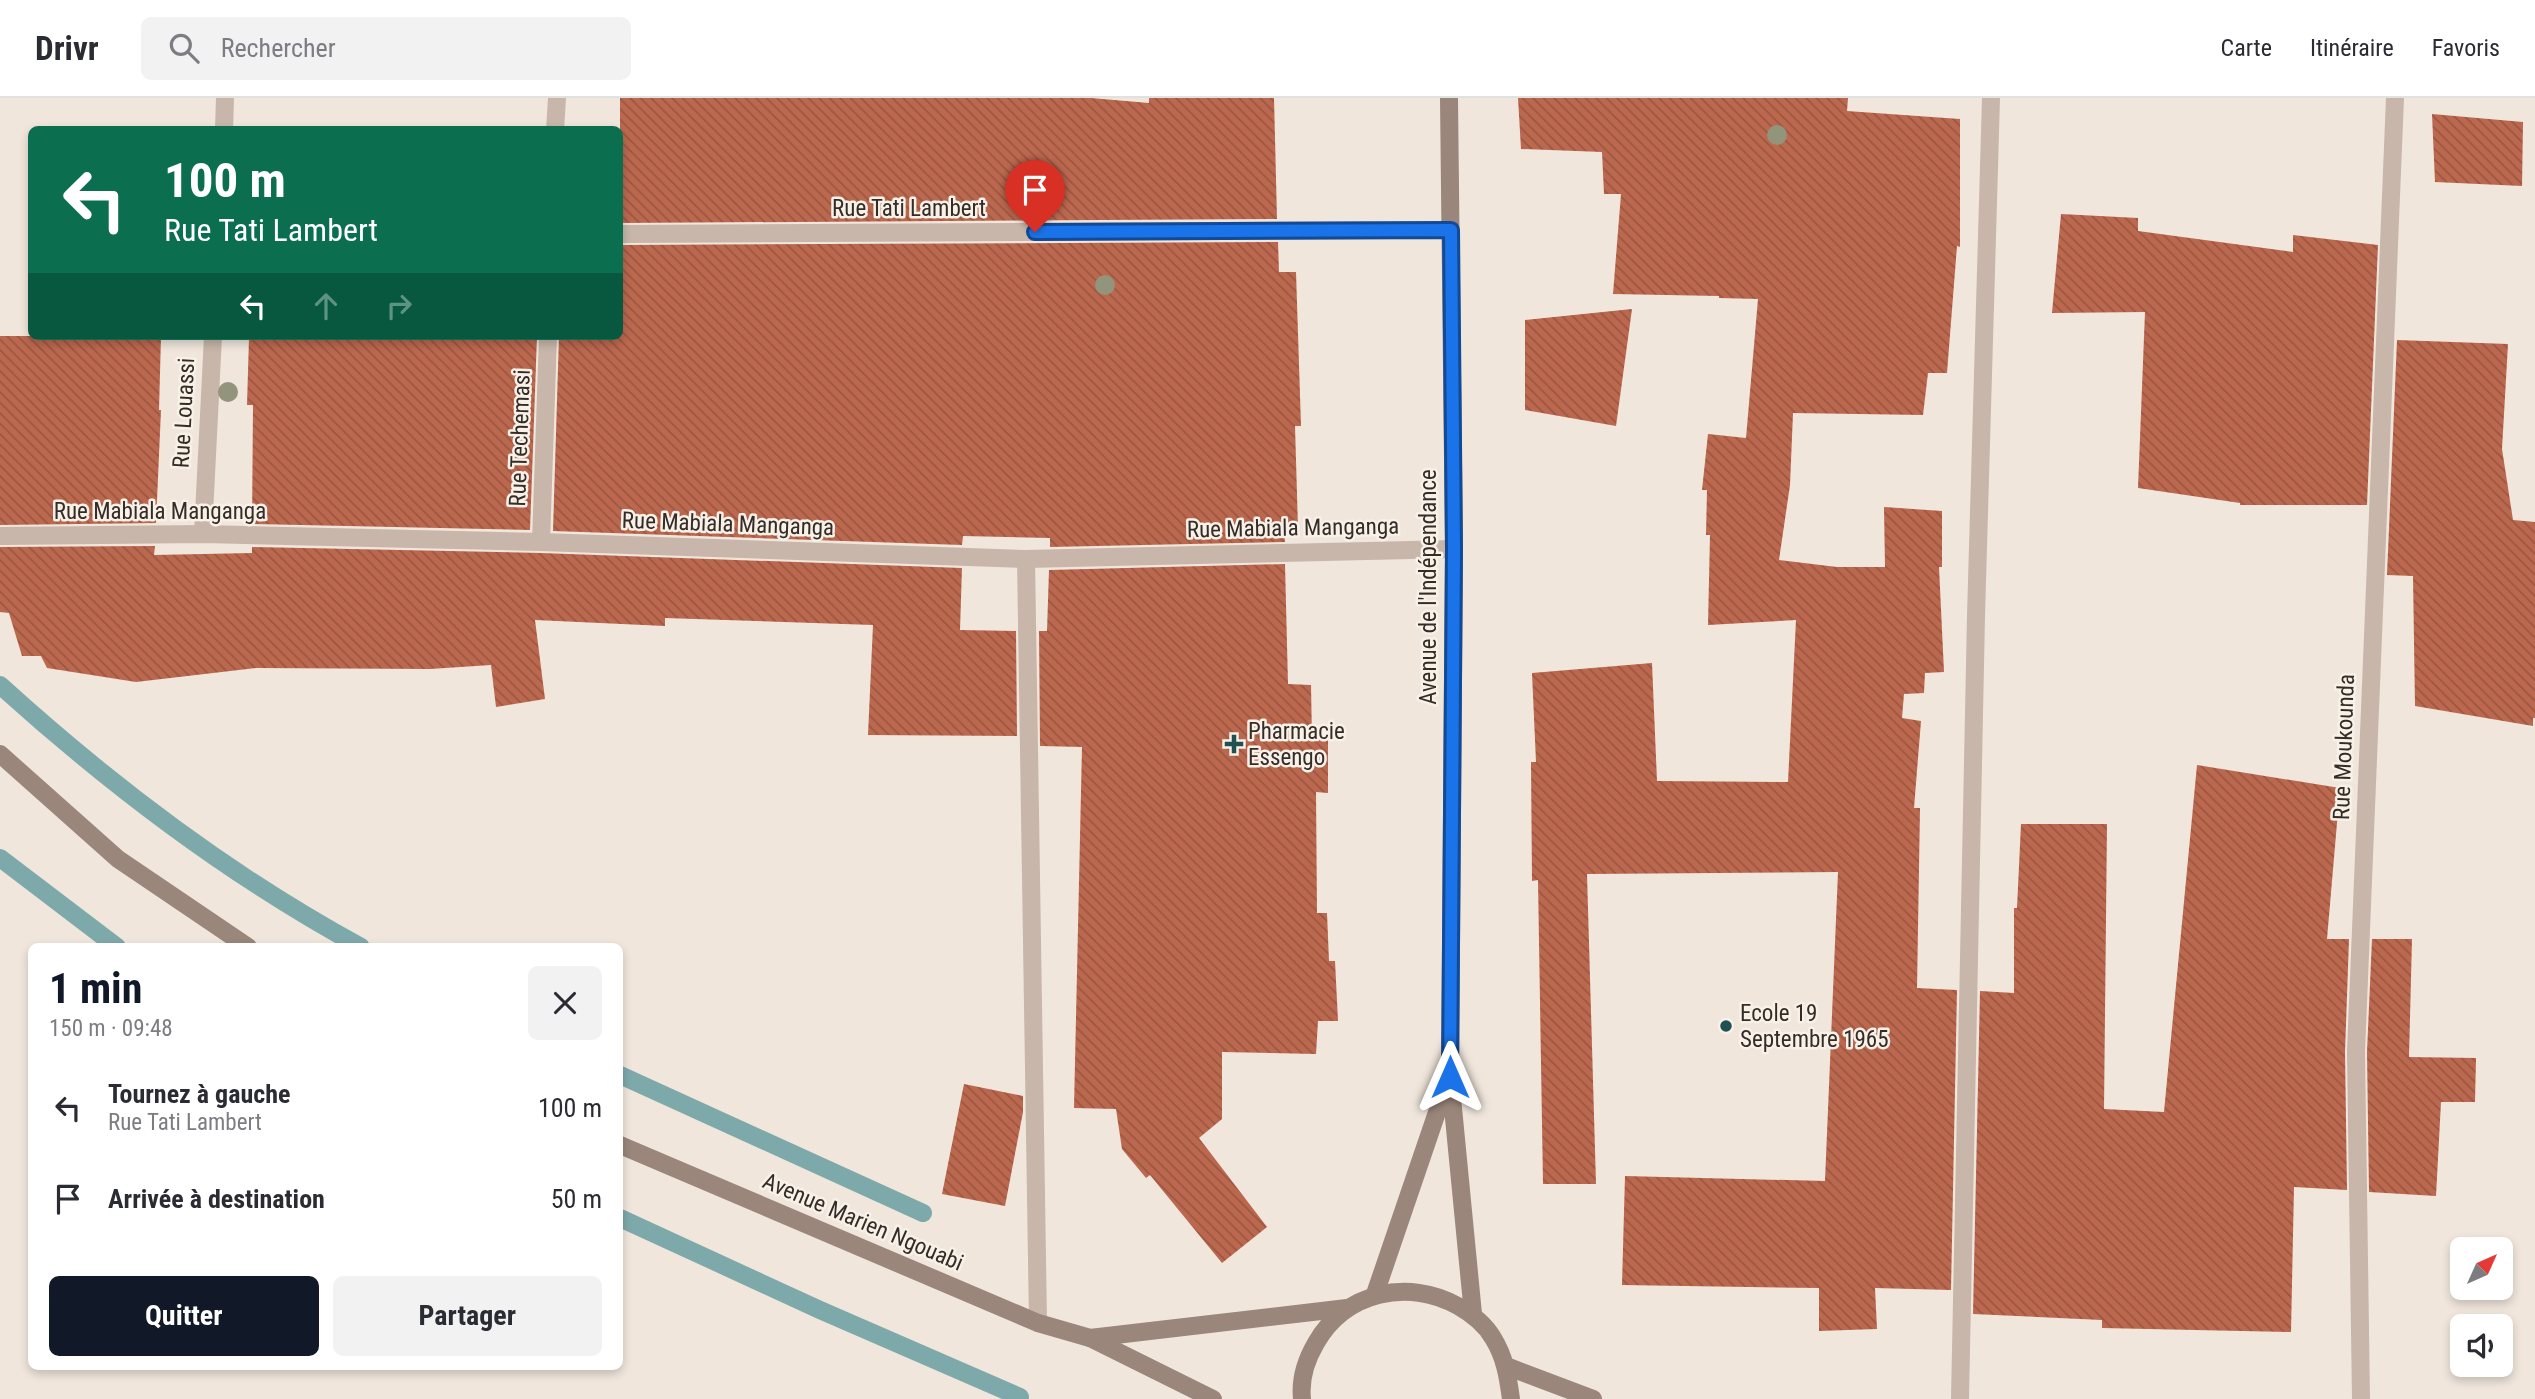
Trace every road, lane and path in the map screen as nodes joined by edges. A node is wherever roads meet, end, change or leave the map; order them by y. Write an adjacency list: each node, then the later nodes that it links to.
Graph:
1 (225, 98): 6 (street)
2 (557, 98): 7 (street)
3 (1449, 98): 8 (street, Avenue de l'Indépendance)
4 (1991, 98): 31 (street)
5 (2395, 98): 32 (street, Rue Moukounda)
6 (224, 126)
7 (555, 126)
8 (1451, 230): 9 (street, Rue Tati Lambert); 15 (street, Avenue de l'Indépendance)
9 (623, 234)
10 (213, 340): 12 (street, Rue Louassi)
11 (548, 340): 14 (street, Rue Techemasi)
12 (203, 534): 13 (street, Rue Mabiala Manganga); 14 (street, Rue Mabiala Manganga)
13 (0, 537)
14 (541, 542): 16 (street, Rue Mabiala Manganga)
15 (1454, 549): 16 (street, Rue Mabiala Manganga); 19 (street, Avenue de l'Indépendance)
16 (1026, 559): 24 (street)
17 (0, 754): 18 (street)
18 (242, 943)
19 (1450, 1077): 21 (street, Avenue de l'Indépendance); 23 (street, Avenue de l'Indépendance)
20 (623, 1146): 24 (street, Avenue Marien Ngouabi)
21 (1375, 1294): 22 (street); 23 (street)
22 (1347, 1308): 25 (street, Avenue Marien Ngouabi); 28 (street)
23 (1473, 1314): 26 (street)
24 (1038, 1323): 25 (street, Avenue Marien Ngouabi)
25 (1090, 1338): 27 (street, Avenue Marien Ngouabi)
26 (1506, 1366): 29 (street); 30 (street)
27 (1213, 1399)
28 (1302, 1399)
29 (1511, 1399)
30 (1593, 1399)
31 (1960, 1399)
32 (2361, 1399)

